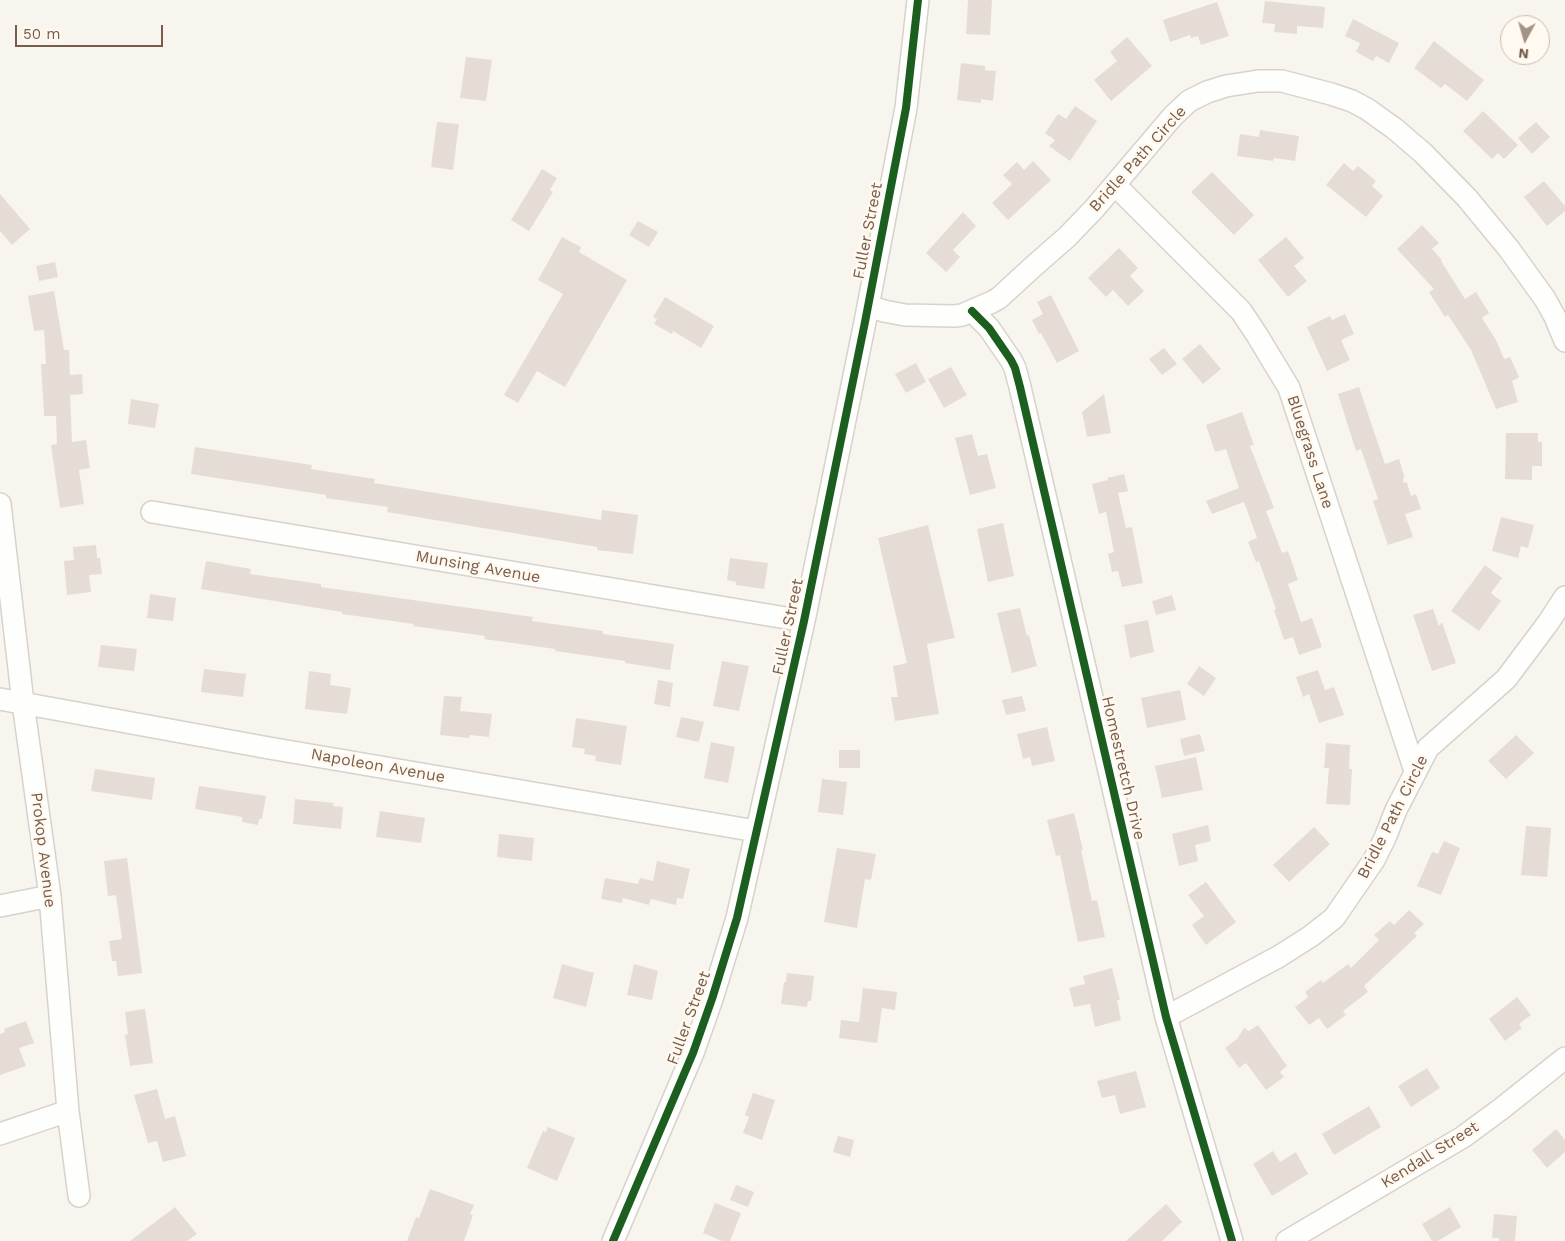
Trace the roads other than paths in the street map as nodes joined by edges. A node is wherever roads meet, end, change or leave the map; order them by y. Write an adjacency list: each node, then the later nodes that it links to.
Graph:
1 (918, 0): 3 (street, Fuller Street)
2 (1115, 185): 4 (street, Bridle Path Circle); 5 (street, Bridle Path Circle); 12 (street, Bluegrass Lane)
3 (868, 306): 4 (street, Bridle Path Circle); 9 (street, Fuller Street)
4 (972, 311): 16 (street, Homestretch Drive)
5 (1565, 341)
6 (0, 504): 11 (street, Prokop Avenue)
7 (152, 512): 9 (street, Munsing Avenue)
8 (1565, 597): 12 (street, Bridle Path Circle)
9 (804, 621): 13 (street, Fuller Street)
10 (0, 699): 11 (street, Napoleon Avenue)
11 (23, 703): 13 (street, Napoleon Avenue); 14 (street, Prokop Avenue)
12 (1415, 771): 16 (street, Bridle Path Circle)
13 (756, 831): 21 (street, Fuller Street)
14 (50, 896): 15 (street); 18 (street, Prokop Avenue)
15 (0, 906)
16 (1166, 1017): 22 (street, Homestretch Drive)
17 (1565, 1058): 23 (street, Kendall Street)
18 (68, 1111): 19 (street); 20 (street, Prokop Avenue)
19 (0, 1134)
20 (79, 1196)
21 (613, 1241)
22 (1232, 1241)
23 (1287, 1241)

